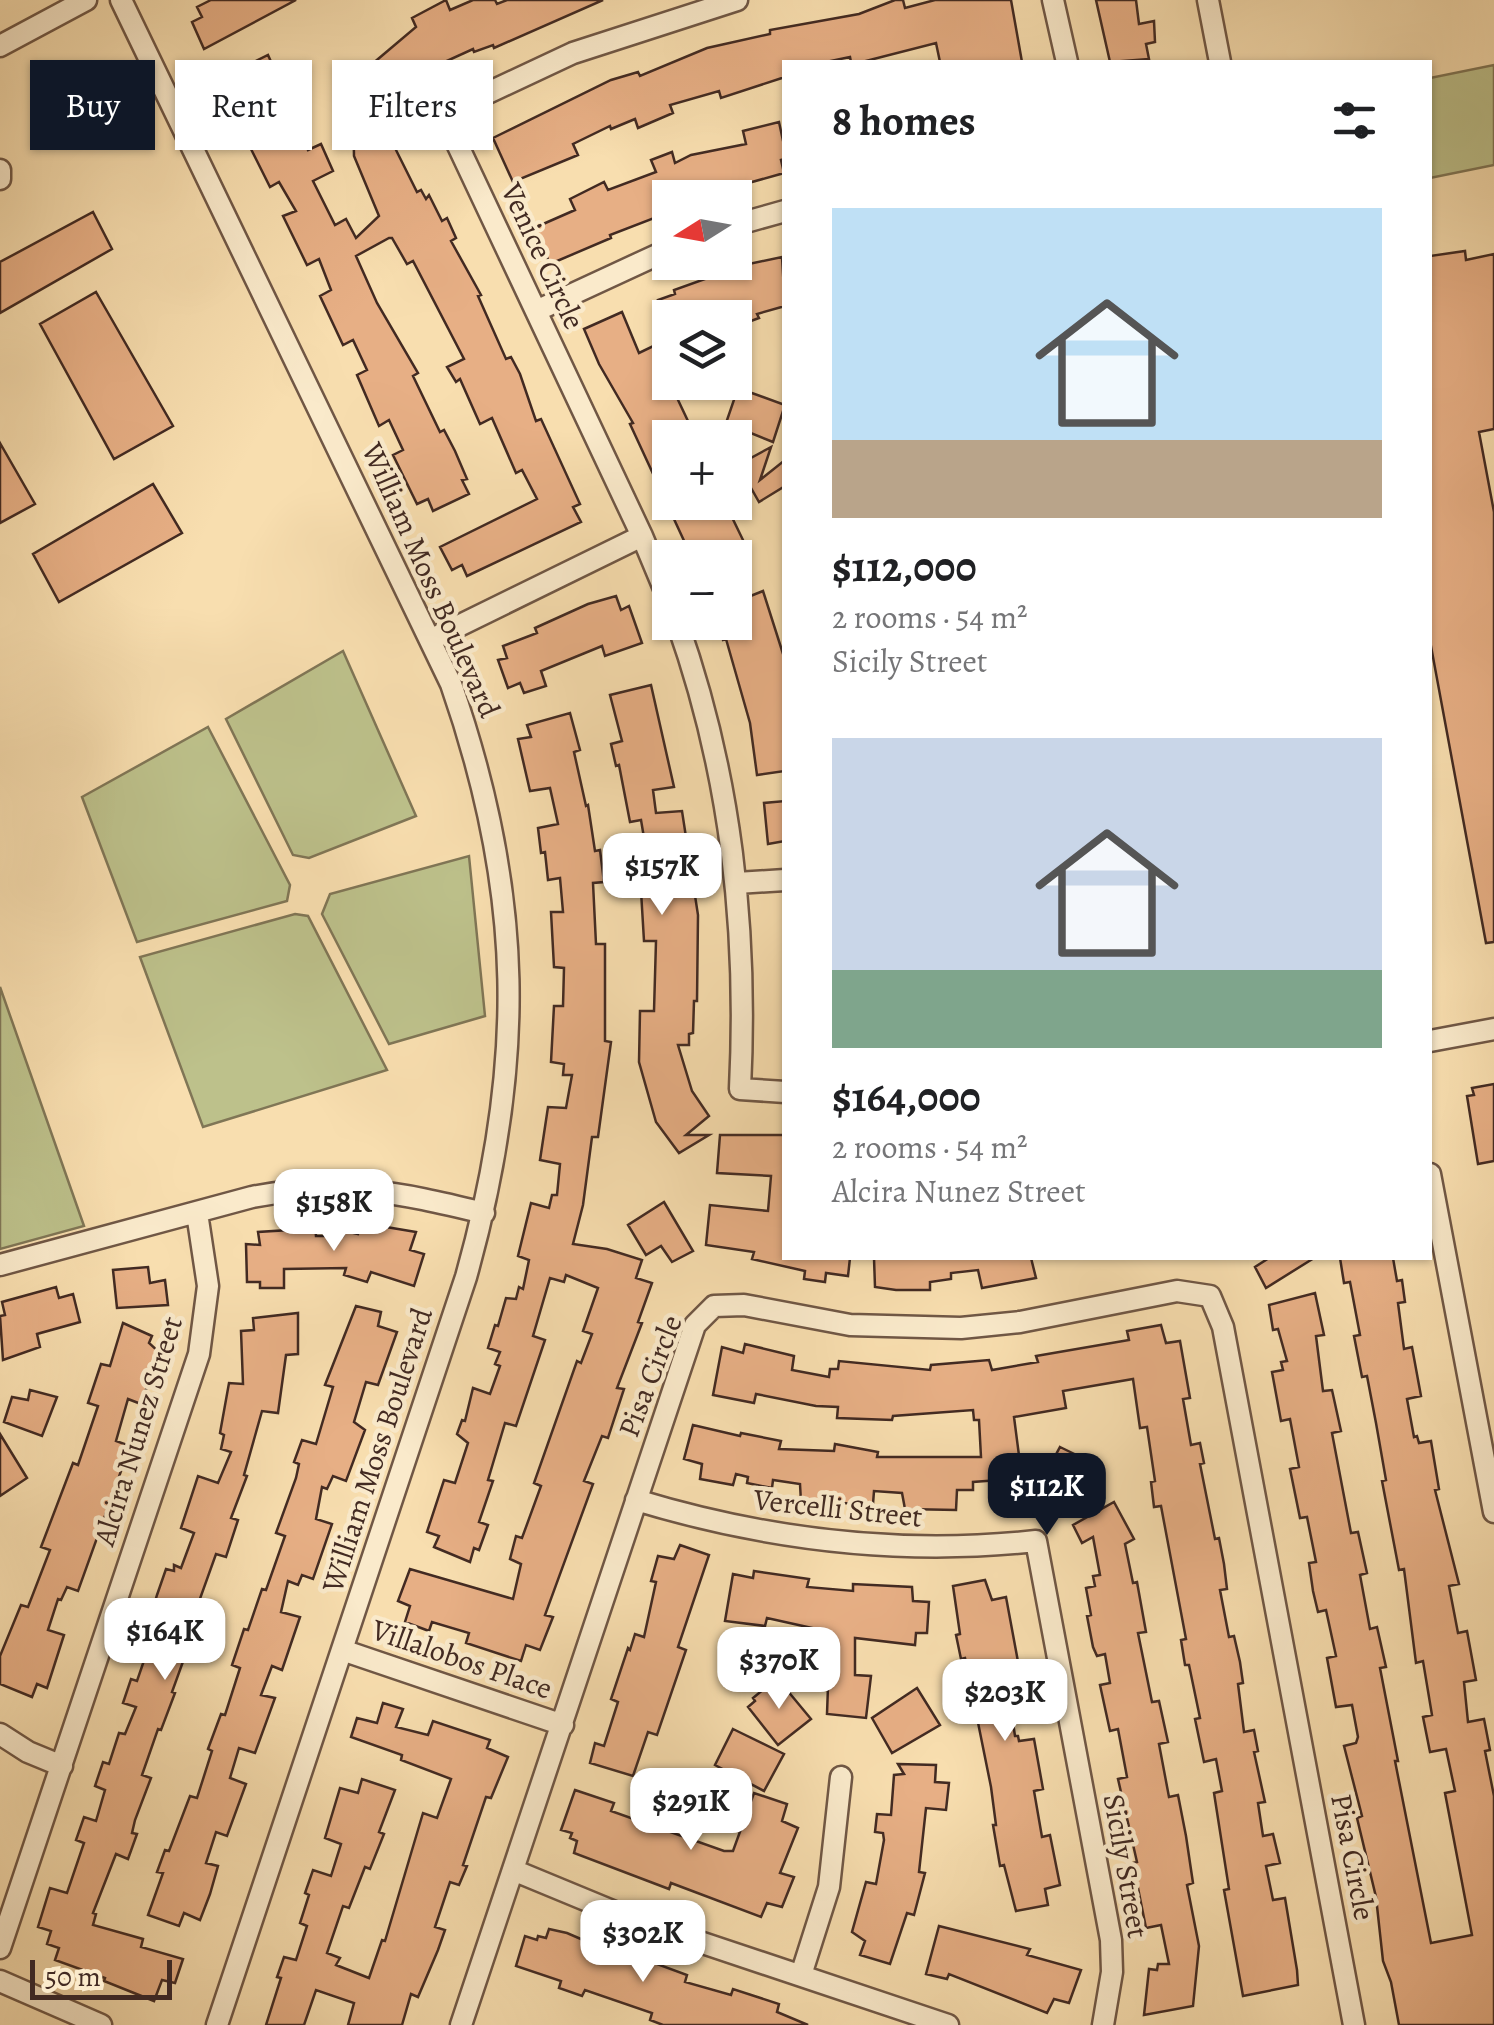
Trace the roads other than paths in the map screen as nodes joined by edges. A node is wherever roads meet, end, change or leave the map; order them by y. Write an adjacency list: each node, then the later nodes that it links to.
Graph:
1 (86, 0): 6 (street)
2 (121, 0): 17 (street, William Moss Boulevard)
3 (738, 0): 14 (street, Venice Circle)
4 (1054, 0): 7 (street)
5 (1208, 0): 8 (street)
6 (0, 46)
7 (1067, 60)
8 (1220, 60)
9 (0, 170): 10 (street)
10 (0, 179)
11 (782, 212): 12 (street)
12 (752, 220)
13 (652, 257): 14 (street)
14 (536, 312): 15 (street, Venice Circle)
15 (642, 536): 16 (street, Venice Circle); 17 (street)
16 (652, 560)
17 (432, 639): 26 (street, William Moss Boulevard)
18 (683, 640): 20 (street)
19 (782, 880): 20 (street)
20 (737, 883): 23 (street)
21 (1494, 1030): 22 (street)
22 (1432, 1041)
23 (782, 1092)
24 (1432, 1185): 29 (street)
25 (197, 1212): 26 (street); 27 (street); 34 (street, Alcira Nunez Street)
26 (484, 1213): 31 (street, William Moss Boulevard)
27 (0, 1266)
28 (636, 1500): 30 (street, Vercelli Street); 32 (street, Pisa Circle); 45 (street, Pisa Circle)
29 (1494, 1512)
30 (1036, 1540): 44 (street, Sicily Street)
31 (342, 1650): 32 (street, Villalobos Place); 41 (street, William Moss Boulevard)
32 (563, 1725): 36 (street, Pisa Circle)
33 (0, 1734): 34 (street)
34 (62, 1766): 37 (street, Alcira Nunez Street)
35 (841, 1777): 38 (street)
36 (513, 1870): 38 (street); 42 (street, Pisa Circle)
37 (0, 1948)
38 (801, 1975): 43 (street)
39 (0, 1981): 40 (street)
40 (101, 2025)
41 (217, 2025)
42 (461, 2025)
43 (948, 2025)
44 (1102, 2025)
45 (1354, 2025)

